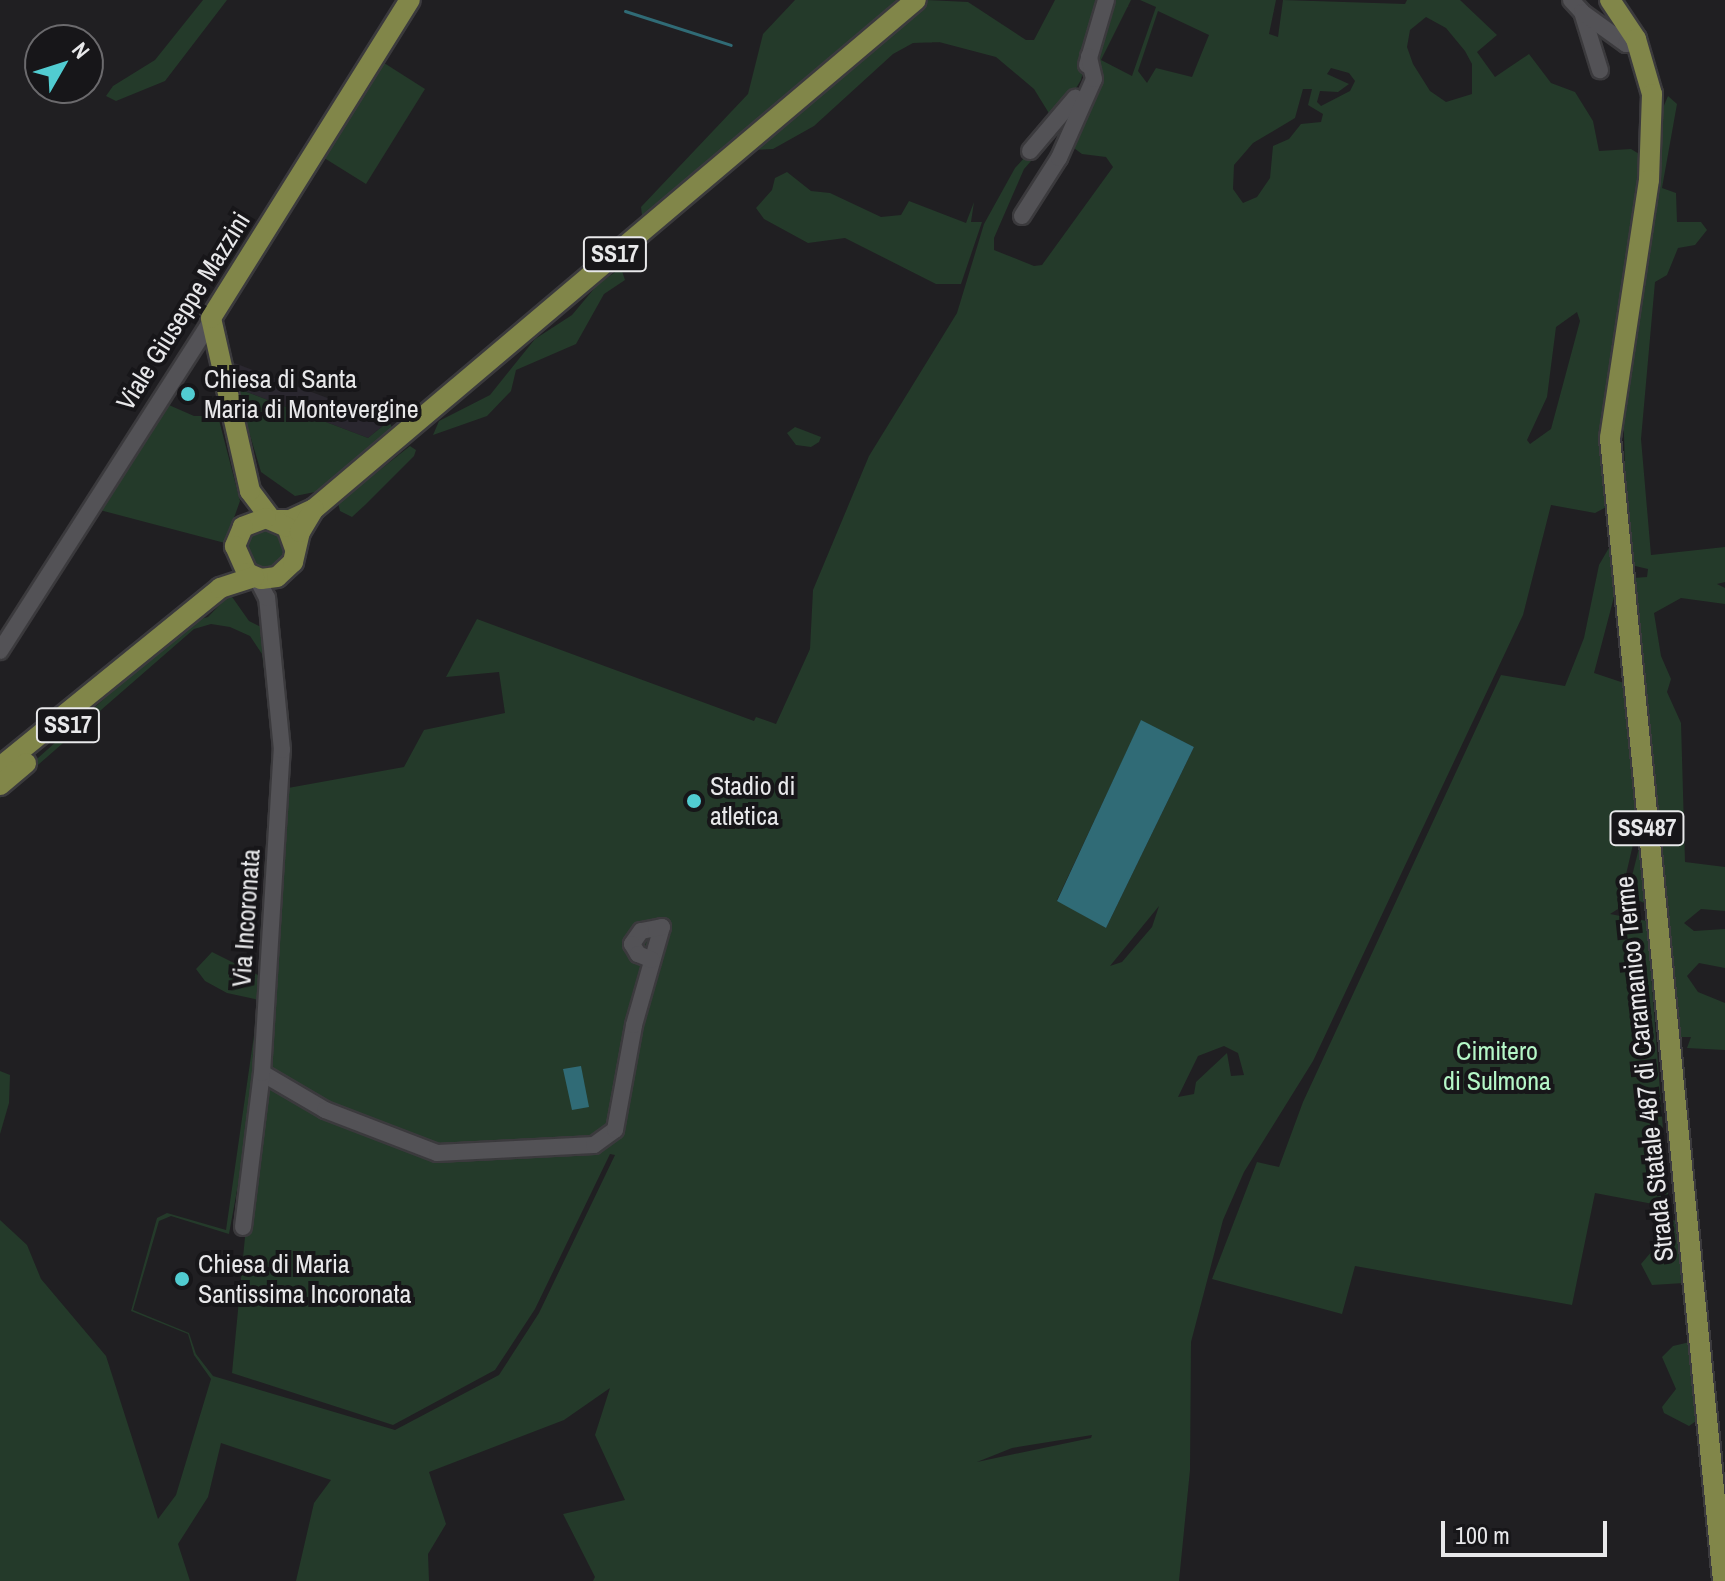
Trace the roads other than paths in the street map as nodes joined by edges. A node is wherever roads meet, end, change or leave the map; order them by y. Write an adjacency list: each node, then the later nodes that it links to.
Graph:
1 (410, 0): 11 (main road, Viale Giuseppe Mazzini)
2 (916, 0): 15 (main road, SS17)
3 (1106, 0): 7 (street)
4 (1610, 0): 6 (main road, SS487)
5 (1576, 6): 6 (street); 8 (street)
6 (1636, 39): 31 (main road, Strada Statale 487 di Caramanico Terme / SS487)
7 (1089, 57): 9 (street); 10 (street)
8 (1600, 70)
9 (1030, 151)
10 (1022, 216)
11 (210, 323): 12 (main road); 13 (street, Viale Giuseppe Mazzini)
12 (215, 350): 13 (street); 14 (main road)
13 (187, 353): 24 (street, Viale Giuseppe Mazzini)
14 (250, 491): 16 (main road); 17 (main road)
15 (314, 509): 16 (main road, SS17); 18 (main road, SS17)
16 (272, 519): 17 (main road); 18 (main road)
17 (241, 530): 19 (main road)
18 (295, 549): 20 (main road)
19 (235, 555): 21 (main road); 22 (main road, SS17)
20 (281, 575): 21 (main road); 23 (street, Via Incoronata)
21 (256, 578): 22 (main road, SS17); 23 (street, Via Incoronata)
22 (220, 588): 25 (main road, SS17)
23 (268, 613): 29 (street, Via Incoronata)
24 (0, 651)
25 (134, 662): 26 (main road, SS17); 27 (main road, SS17)
26 (5, 761)
27 (0, 785)
28 (652, 960): 29 (street)
29 (262, 1073): 30 (street, Via Incoronata)
30 (243, 1227)
31 (1723, 1581)

